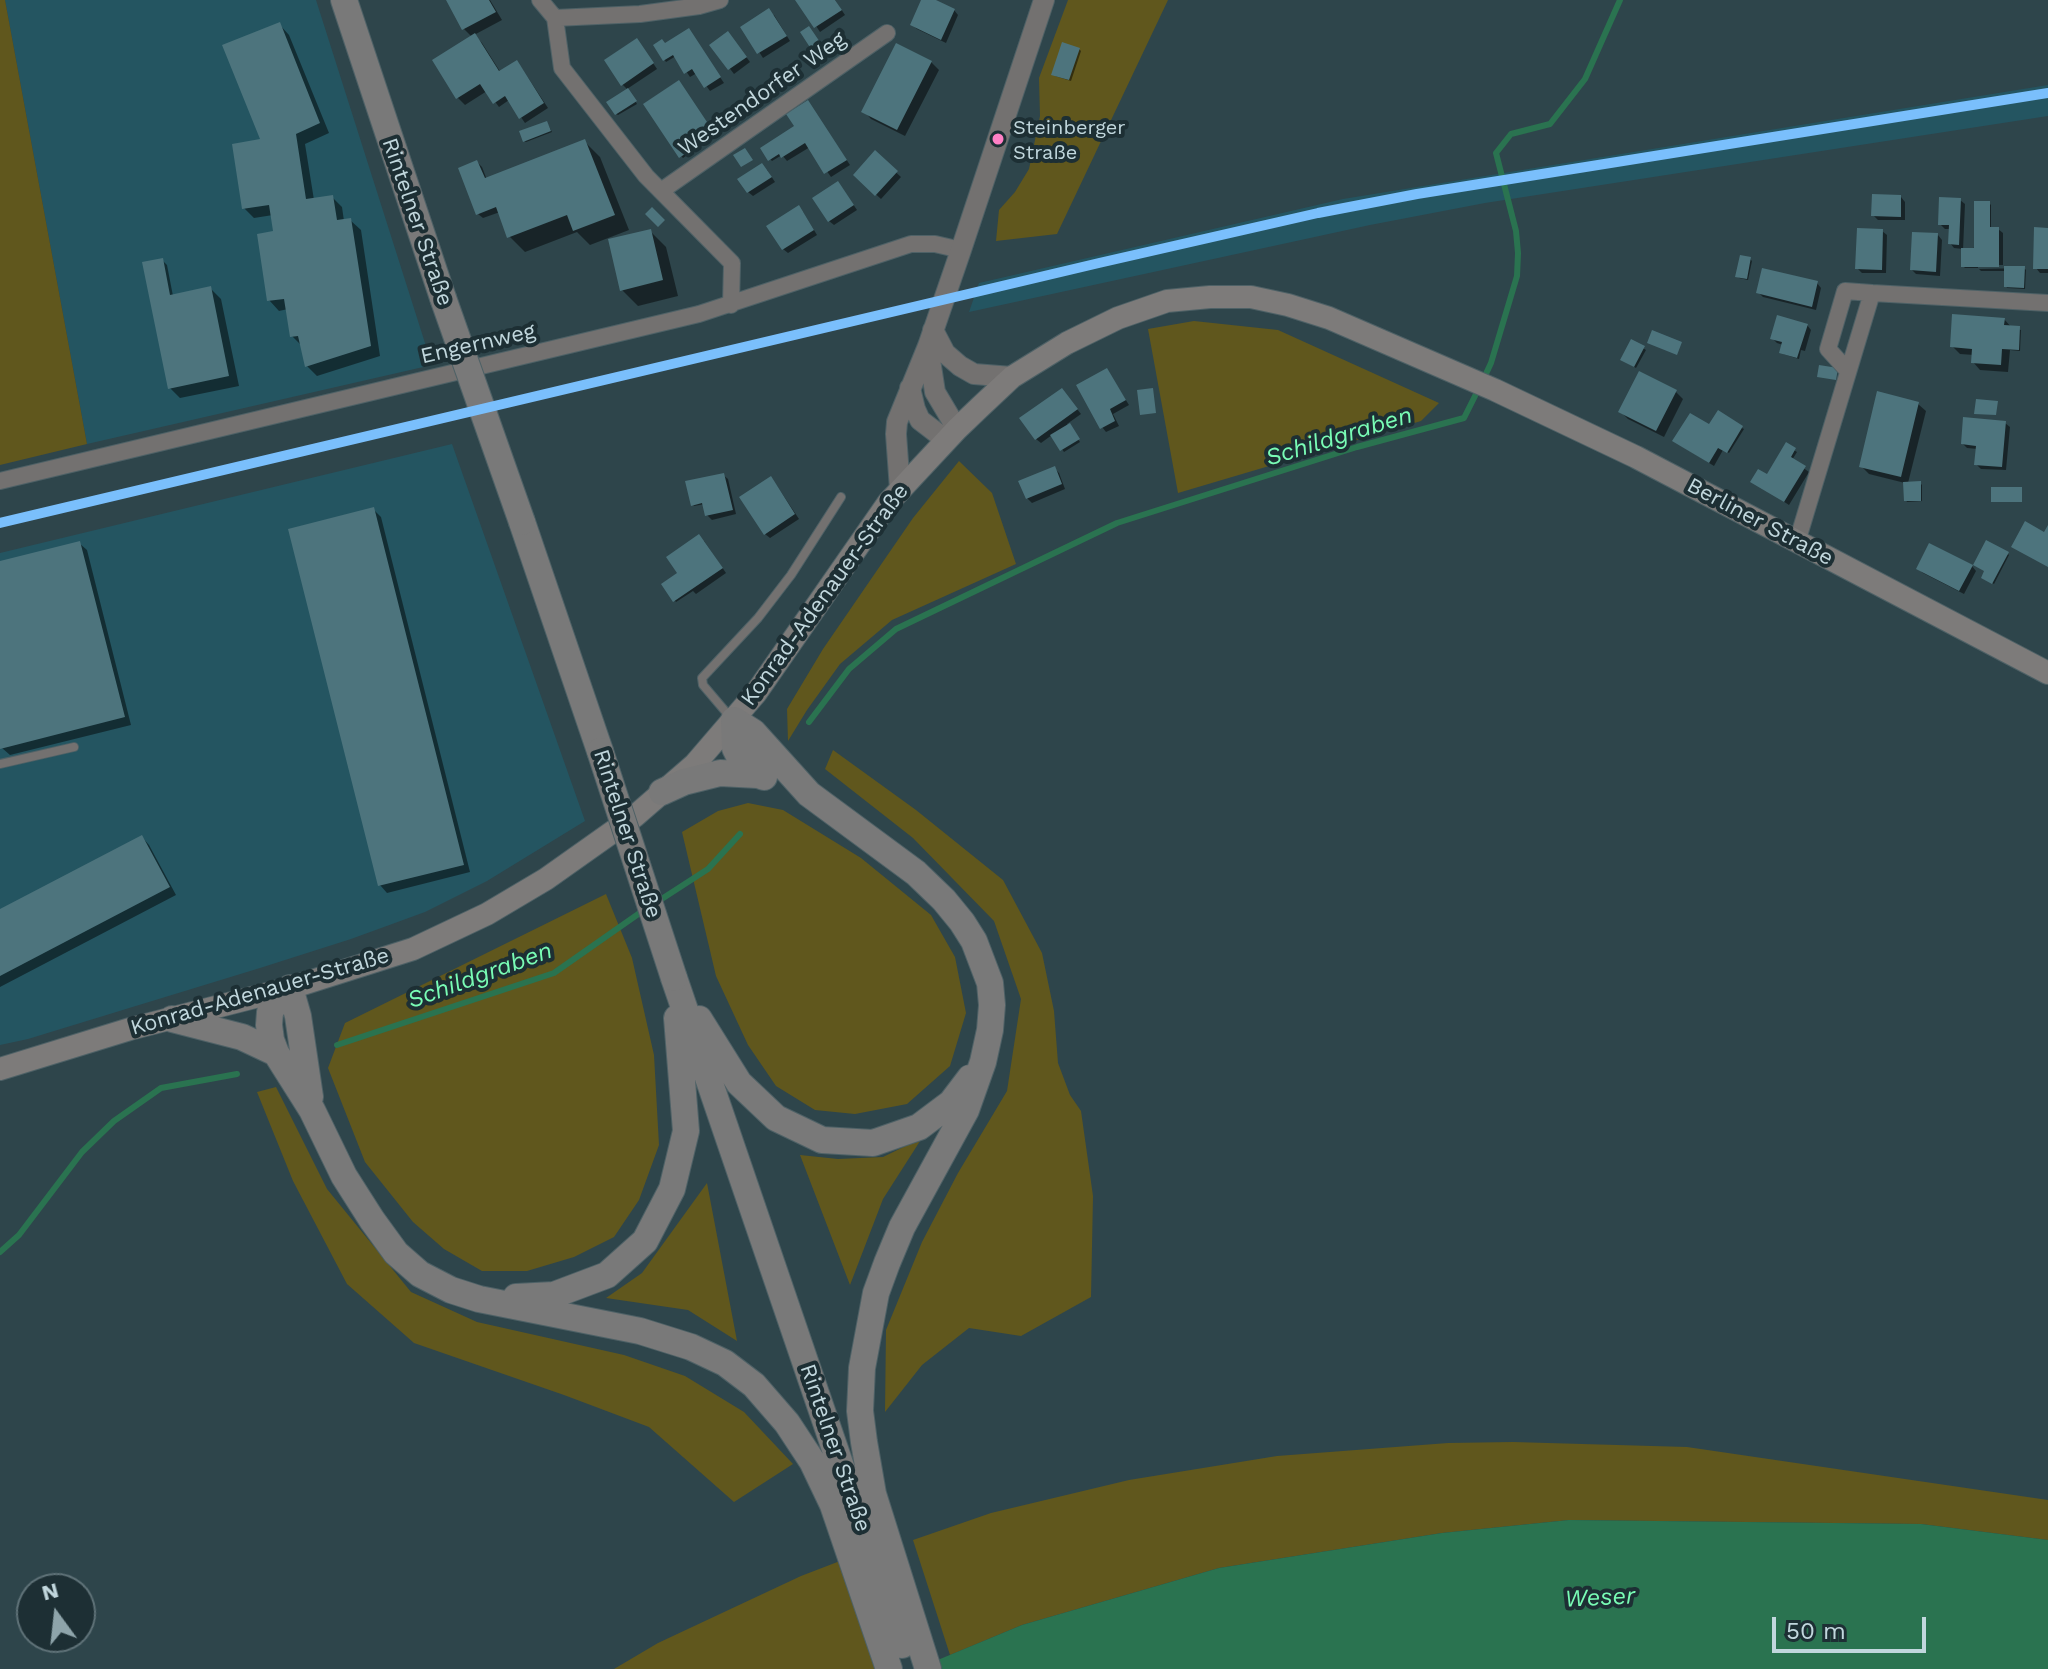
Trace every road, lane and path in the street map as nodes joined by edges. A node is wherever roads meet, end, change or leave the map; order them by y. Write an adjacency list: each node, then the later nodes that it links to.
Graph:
1 (344, 0): 29 (main road, Rintelner Straße, bridge)
2 (540, 0): 5 (street)
3 (720, 0): 5 (street)
4 (1044, 0): 8 (street)
5 (555, 18): 7 (street)
6 (887, 33): 7 (street, Westendorfer Weg)
7 (661, 191): 11 (street)
8 (961, 250): 11 (street, Engernweg); 12 (street)
9 (1872, 293): 10 (street); 13 (street); 13 (street)
10 (2048, 303)
11 (731, 305): 18 (street, Engernweg)
12 (930, 338): 14 (street); 16 (street); 17 (street)
13 (1848, 371): 21 (street)
14 (1012, 377): 15 (main road, Konrad-Adenauer-Straße); 17 (main road, Konrad-Adenauer-Straße)
15 (1469, 379): 21 (main road, Berliner Straße)
16 (910, 388): 17 (street); 19 (street)
17 (951, 434): 19 (main road, Konrad-Adenauer-Straße)
18 (0, 481)
19 (900, 489): 23 (main road, Konrad-Adenauer-Straße)
20 (841, 497): 23 (lane, Konrad-Adenauer-Straße)
21 (1797, 542): 22 (main road, Berliner Straße)
22 (2048, 673)
23 (734, 720): 26 (main road); 27 (main road, Konrad-Adenauer-Straße); 28 (main road)
24 (74, 747): 25 (lane)
25 (0, 764)
26 (758, 775): 27 (main road); 28 (main road)
27 (662, 792): 30 (main road, Konrad-Adenauer-Straße)
28 (809, 794): 33 (main road)
29 (674, 978): 33 (main road); 36 (main road); 37 (main road, Rintelner Straße)
30 (290, 988): 31 (main road, Konrad-Adenauer-Straße); 32 (main road); 35 (main road)
31 (172, 1019): 32 (main road); 34 (main road, Konrad-Adenauer-Straße)
32 (276, 1053): 35 (main road)
33 (983, 1062): 40 (main road)
34 (1, 1069)
35 (312, 1110): 36 (main road)
36 (479, 1299): 37 (main road)
37 (824, 1458): 38 (main road); 39 (main road, Rintelner Straße)
38 (889, 1669)
39 (910, 1669)
40 (928, 1669)

